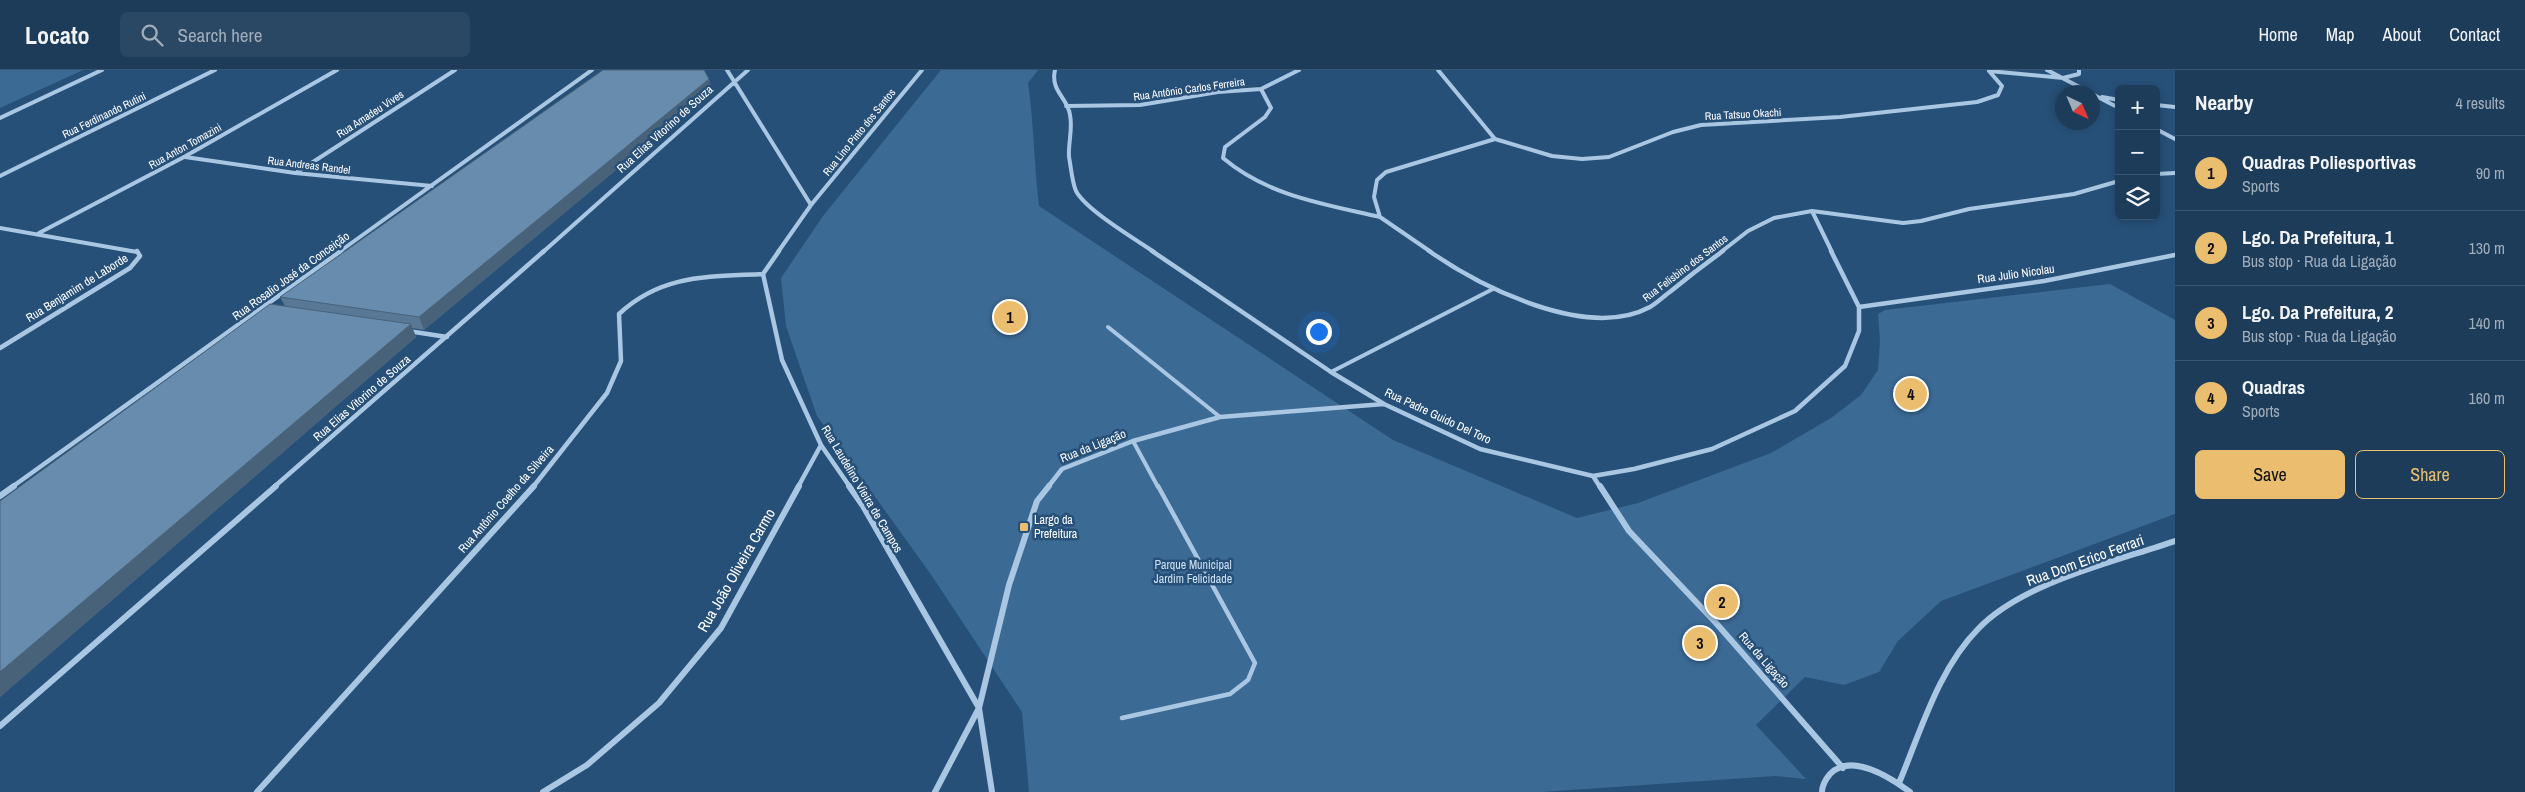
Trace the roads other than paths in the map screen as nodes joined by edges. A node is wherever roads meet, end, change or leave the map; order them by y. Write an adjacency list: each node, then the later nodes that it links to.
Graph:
1 (102, 70): 26 (street)
2 (215, 70): 34 (street, Rua Ferdinando Rutini)
3 (338, 70): 30 (street, Rua Anton Tomazini)
4 (455, 70): 32 (street, Rua Amadeu Vives)
5 (592, 70): 36 (street, Rua Rosalio José da Conceição)
6 (727, 70): 16 (street)
7 (748, 70): 16 (street)
8 (922, 70): 37 (street, Rua Lino Pinto dos Santos)
9 (1055, 70): 23 (street, Rua Padre Guido Del Toro)
10 (1299, 70): 18 (street)
11 (1438, 70): 29 (street)
12 (1988, 70): 15 (street); 29 (street, Rua Tatsuo Okachi)
13 (2047, 70): 15 (street)
14 (2079, 70): 15 (street)
15 (2063, 78): 17 (street)
16 (733, 82): 37 (street); 50 (street, Rua Elias Vitorino de Souza)
17 (2076, 85)
18 (1261, 89): 23 (street, Rua Antônio Carlos Ferreira); 39 (street, Rua Antônio Carlos Ferreira)
19 (2100, 97): 21 (street)
20 (2100, 98): 24 (street)
21 (2115, 99)
22 (2160, 105): 25 (street)
23 (1066, 106): 52 (street, Rua Padre Guido Del Toro)
24 (2115, 106)
25 (2175, 107)
26 (0, 118)
27 (2159, 130): 28 (street)
28 (2175, 139)
29 (1494, 140): 39 (street)
30 (184, 157): 32 (street, Rua Andreas Randel); 41 (street, Rua Anton Tomazini)
31 (2175, 172): 33 (street)
32 (295, 173): 36 (street, Rua Andreas Randel)
33 (2160, 174)
34 (0, 176)
35 (2115, 182): 38 (street, Rua Felisbino dos Santos)
36 (432, 186): 46 (street, Rua Rosalio José da Conceição)
37 (811, 205): 43 (street)
38 (1812, 211): 44 (street, Rua Felisbino dos Santos); 45 (street, Rua Padre Guido Del Toro)
39 (1380, 217): 44 (street, Rua Felisbino dos Santos)
40 (0, 228): 41 (street, Rua Benjamim de Laborde)
41 (39, 233): 51 (street, Rua Benjamim de Laborde)
42 (2175, 255): 45 (street, Rua Julio Nicolau)
43 (763, 274): 56 (street, Rua Laudelino Vieira de Campos); 65 (street, Rua Antônio Coelho da Silveira)
44 (1493, 289): 52 (lane)
45 (1859, 307): 57 (street, Rua Padre Guido Del Toro)
46 (260, 310): 47 (street); 58 (street, Rua Rosalio José da Conceição)
47 (270, 311)
48 (1108, 327): 54 (lane)
49 (398, 330): 50 (street)
50 (447, 337): 62 (street, Rua Elias Vitorino de Souza)
51 (0, 348)
52 (1332, 372): 53 (street, Rua Padre Guido Del Toro)
53 (1384, 404): 54 (street, Rua da Ligação); 57 (street, Rua Padre Guido Del Toro)
54 (1220, 417): 55 (street, Rua da Ligação)
55 (1133, 442): 60 (street, Rua da Ligação); 61 (lane)
56 (821, 445): 60 (street, Rua Laudelino Vieira de Campos); 66 (street, Rua João Oliveira Carmo)
57 (1592, 476): 63 (street, Rua da Ligação)
58 (0, 496)
59 (2175, 541): 64 (street, Rua Dom Erico Ferrari)
60 (978, 708): 67 (street); 68 (street, Rua Laudelino Vieira de Campos)
61 (1122, 718)
62 (0, 726)
63 (1843, 768): 64 (street); 69 (street)
64 (1899, 783): 70 (street)
65 (257, 792)
66 (543, 792)
67 (935, 792)
68 (992, 792)
69 (1822, 792)
70 (1910, 792)

